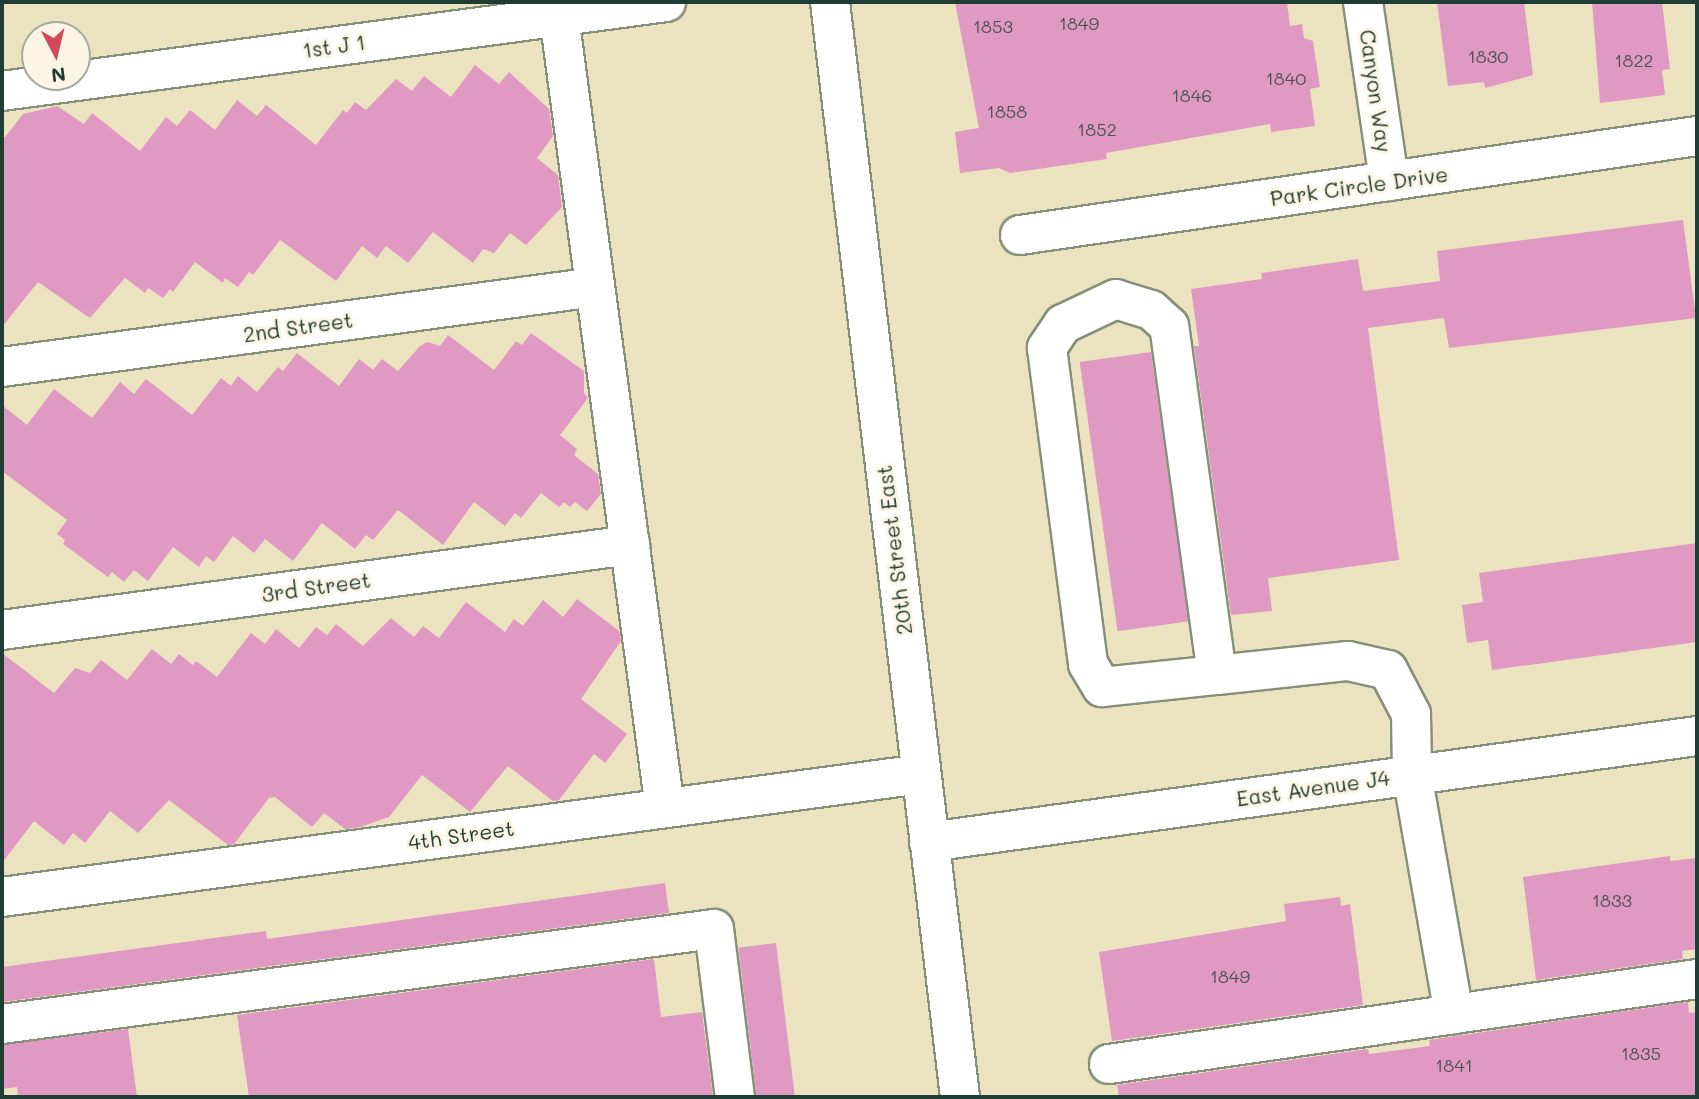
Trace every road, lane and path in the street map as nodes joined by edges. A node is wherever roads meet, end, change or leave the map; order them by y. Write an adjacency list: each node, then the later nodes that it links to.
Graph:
1 (666, 2): 4 (street, 1st J 1)
2 (830, 2): 15 (street, 20th Street East)
3 (1363, 2): 7 (street, Canyon Way)
4 (559, 16): 5 (street, 1st J 1); 9 (street)
5 (2, 91)
6 (1697, 136): 7 (street, Park Circle Drive)
7 (1389, 181): 8 (street, Park Circle Drive)
8 (1020, 235)
9 (595, 287): 10 (street, 2nd Street); 11 (street)
10 (2, 367)
11 (630, 545): 12 (street, 3rd Street); 17 (street)
12 (2, 630)
13 (1217, 675): 13 (street); 16 (street)
14 (1697, 736): 16 (street, East Avenue J4)
15 (921, 774): 17 (street, 4th Street); 18 (street, 20th Street East)
16 (1412, 774): 18 (street, East Avenue J4); 21 (street)
17 (665, 808): 19 (street, 4th Street)
18 (929, 842): 25 (street, 20th Street East)
19 (2, 897)
20 (1697, 979): 21 (street)
21 (1454, 1014): 23 (street)
22 (2, 1024): 24 (street)
23 (1109, 1064)
24 (735, 1097)
25 (960, 1097)

